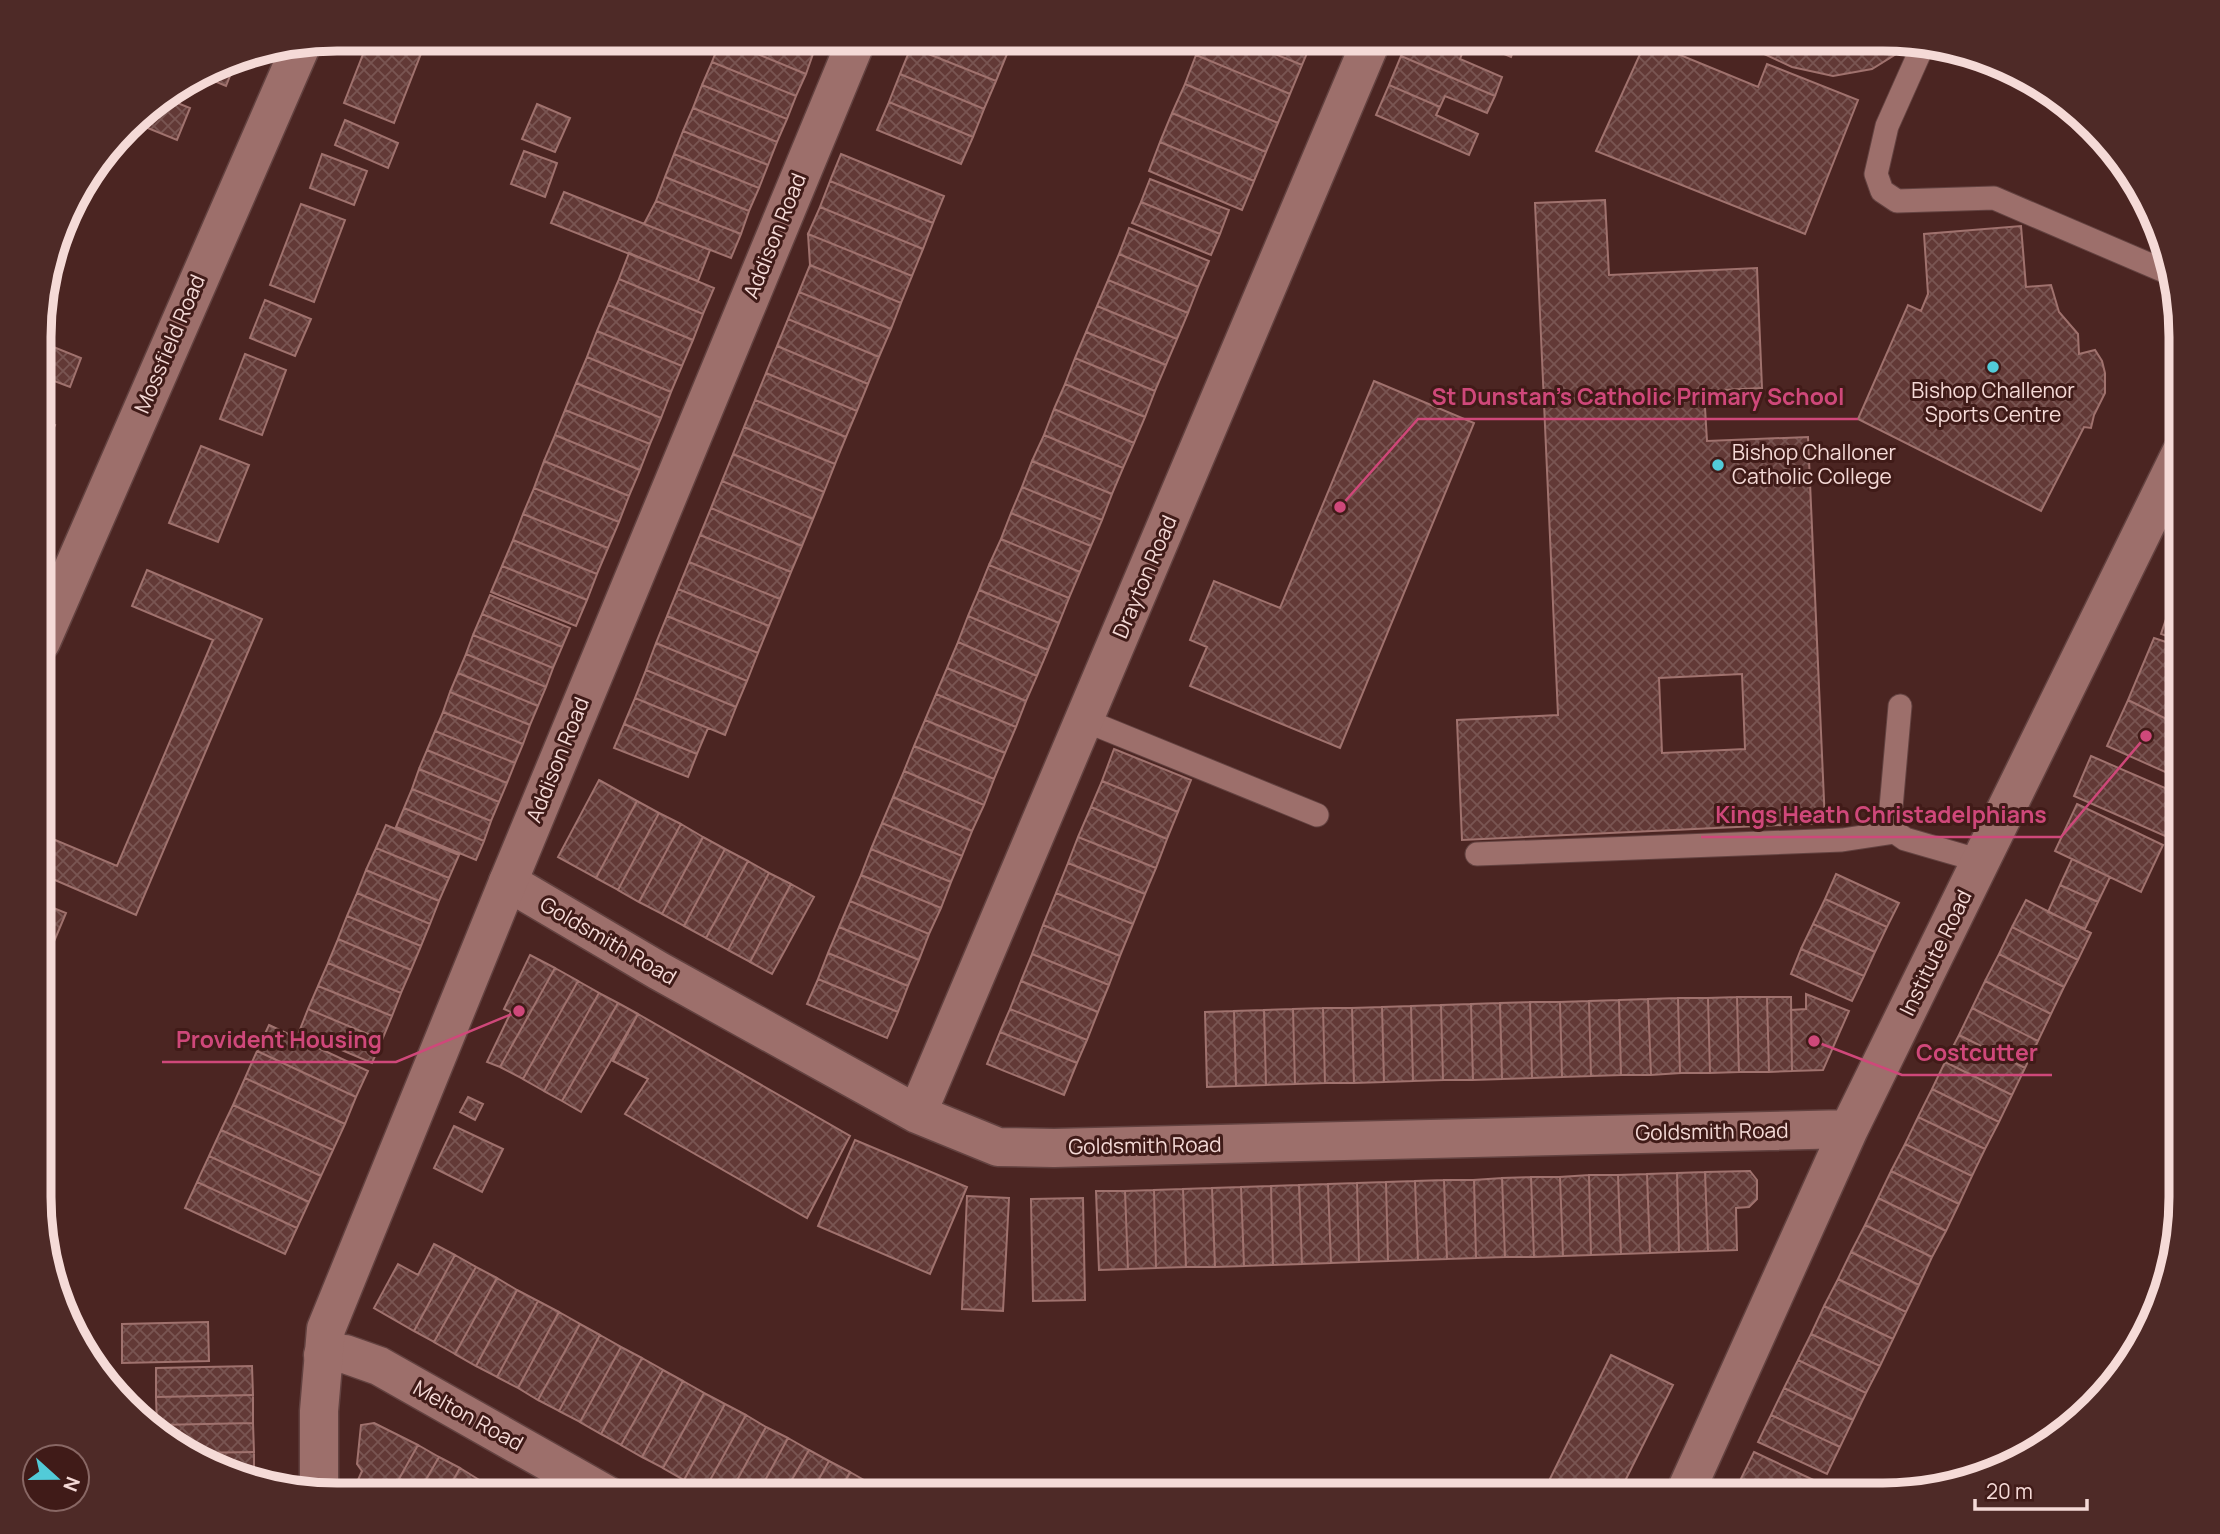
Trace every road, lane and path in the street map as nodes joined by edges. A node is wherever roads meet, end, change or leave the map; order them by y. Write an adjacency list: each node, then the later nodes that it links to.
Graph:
1 (851, 51): 14 (street, Addison Road)
2 (1368, 51): 9 (street, Drayton Road)
3 (298, 53): 7 (street, Mossfield Road)
4 (1920, 53): 5 (lane)
5 (2161, 269)
6 (2169, 477): 13 (street, Institute Road)
7 (51, 619)
8 (1900, 706): 11 (lane)
9 (1084, 720): 10 (lane); 15 (street, Drayton Road)
10 (1317, 815)
11 (1895, 832): 12 (lane); 13 (lane)
12 (1477, 854)
13 (1981, 861): 16 (street, Institute Road)
14 (508, 882): 15 (street, Goldsmith Road); 17 (street, Addison Road)
15 (917, 1114): 16 (street, Goldsmith Road)
16 (1849, 1129): 20 (street, Institute Road)
17 (323, 1355): 18 (street, Addison Road); 19 (street, Melton Road)
18 (319, 1483)
19 (586, 1483)
20 (1689, 1483)

